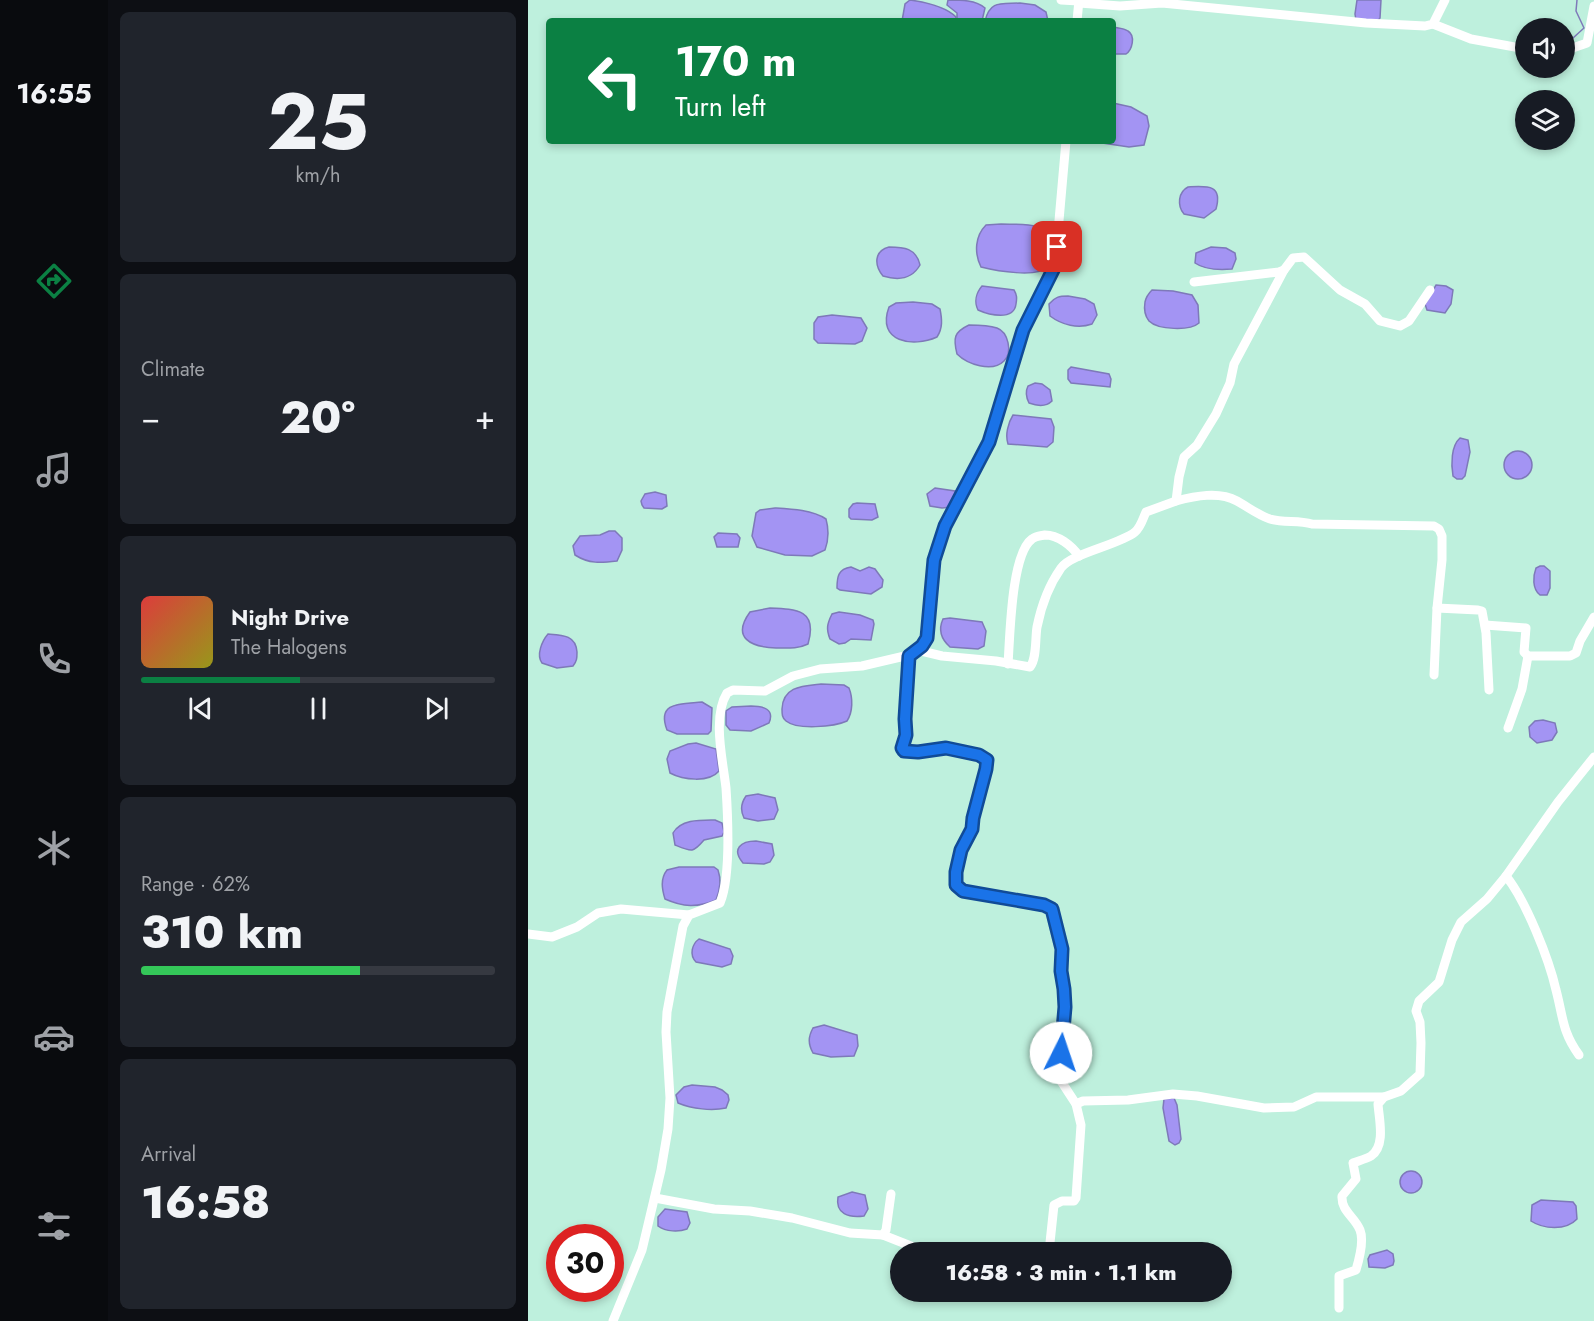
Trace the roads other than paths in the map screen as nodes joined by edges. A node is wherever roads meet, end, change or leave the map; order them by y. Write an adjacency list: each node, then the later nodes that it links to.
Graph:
1 (1061, 0): 3 (street)
2 (1445, 0): 6 (street)
3 (1079, 1): 5 (street); 6 (street)
4 (1594, 6): 8 (street)
5 (1077, 18)
6 (1433, 24): 7 (street)
7 (1515, 47)
8 (1575, 47)
9 (1066, 144): 18 (street)
10 (1284, 270): 11 (street); 12 (street); 13 (street)
11 (1194, 282)
12 (1430, 290)
13 (1176, 501): 14 (street); 15 (street)
14 (1079, 556): 20 (street); 20 (street)
15 (1437, 608): 17 (street); 21 (street)
16 (1594, 617): 19 (street)
17 (1485, 625): 19 (street); 22 (street)
18 (913, 653): 20 (street); 26 (street); 30 (street)
19 (1528, 656): 23 (street)
20 (1008, 664)
21 (1434, 675)
22 (1489, 690)
23 (1508, 728)
24 (1594, 757): 25 (street)
25 (1506, 876): 28 (street); 29 (street)
26 (689, 915): 27 (street); 32 (street)
27 (528, 934)
28 (1579, 1055)
29 (1384, 1097): 30 (street); 36 (street)
30 (1076, 1104): 35 (street)
31 (891, 1194): 33 (street)
32 (655, 1198): 33 (street); 37 (street)
33 (883, 1235): 34 (street)
34 (901, 1242)
35 (1050, 1242)
36 (1339, 1308)
37 (612, 1321)

